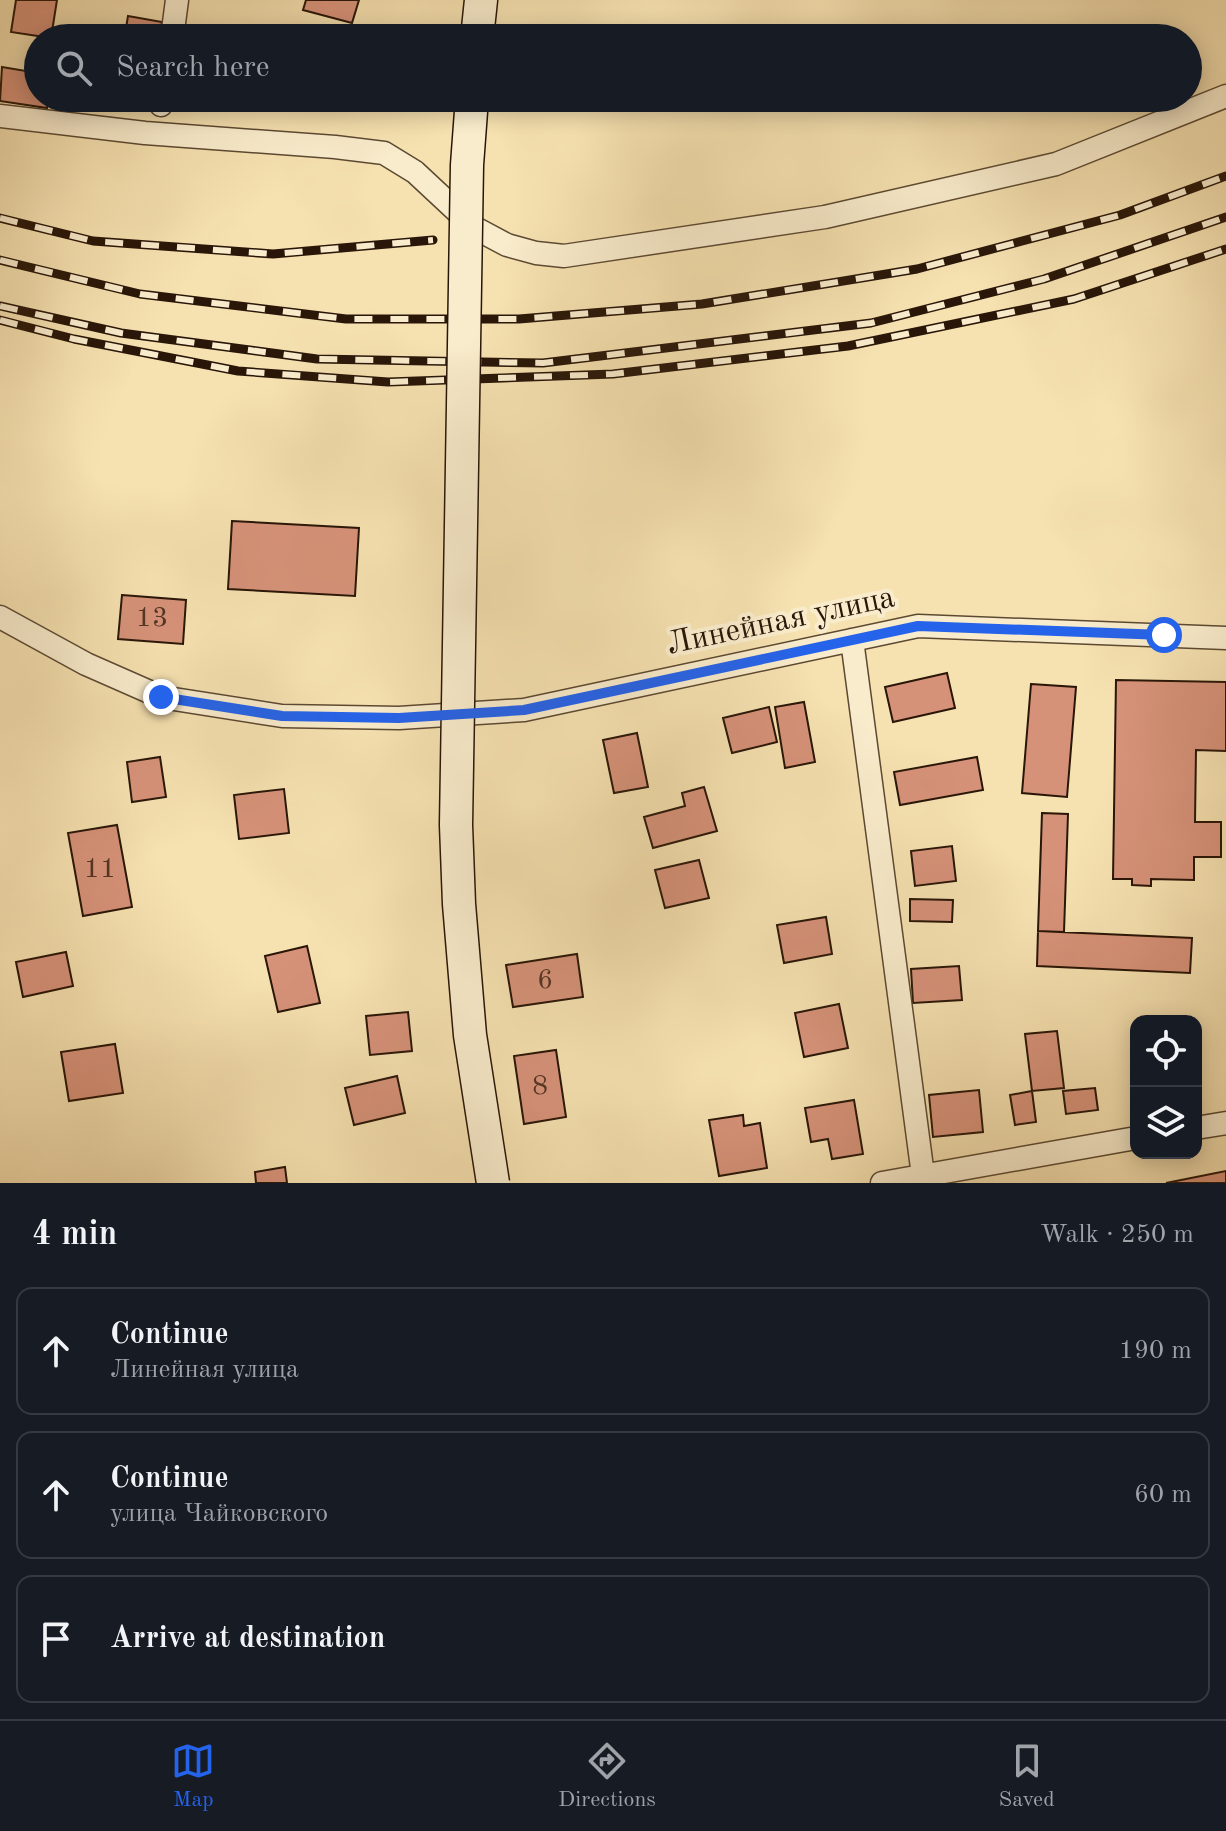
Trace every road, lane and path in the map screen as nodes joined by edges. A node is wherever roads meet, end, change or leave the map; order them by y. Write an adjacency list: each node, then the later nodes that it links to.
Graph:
1 (177, 0): 3 (street)
2 (481, 0): 4 (street)
3 (174, 24)
4 (478, 24)
5 (1226, 96): 6 (street)
6 (1202, 106)
7 (471, 112): 17 (street, bridge)
8 (1186, 112): 9 (street)
9 (0, 116)
10 (0, 617): 12 (street, Линейная улица)
11 (1226, 638): 12 (street, Линейная улица)
12 (852, 640): 16 (street)
13 (1226, 1123): 14 (street)
14 (1202, 1127)
15 (1130, 1139): 16 (street)
16 (923, 1179): 18 (street)
17 (493, 1183)
18 (882, 1183)

